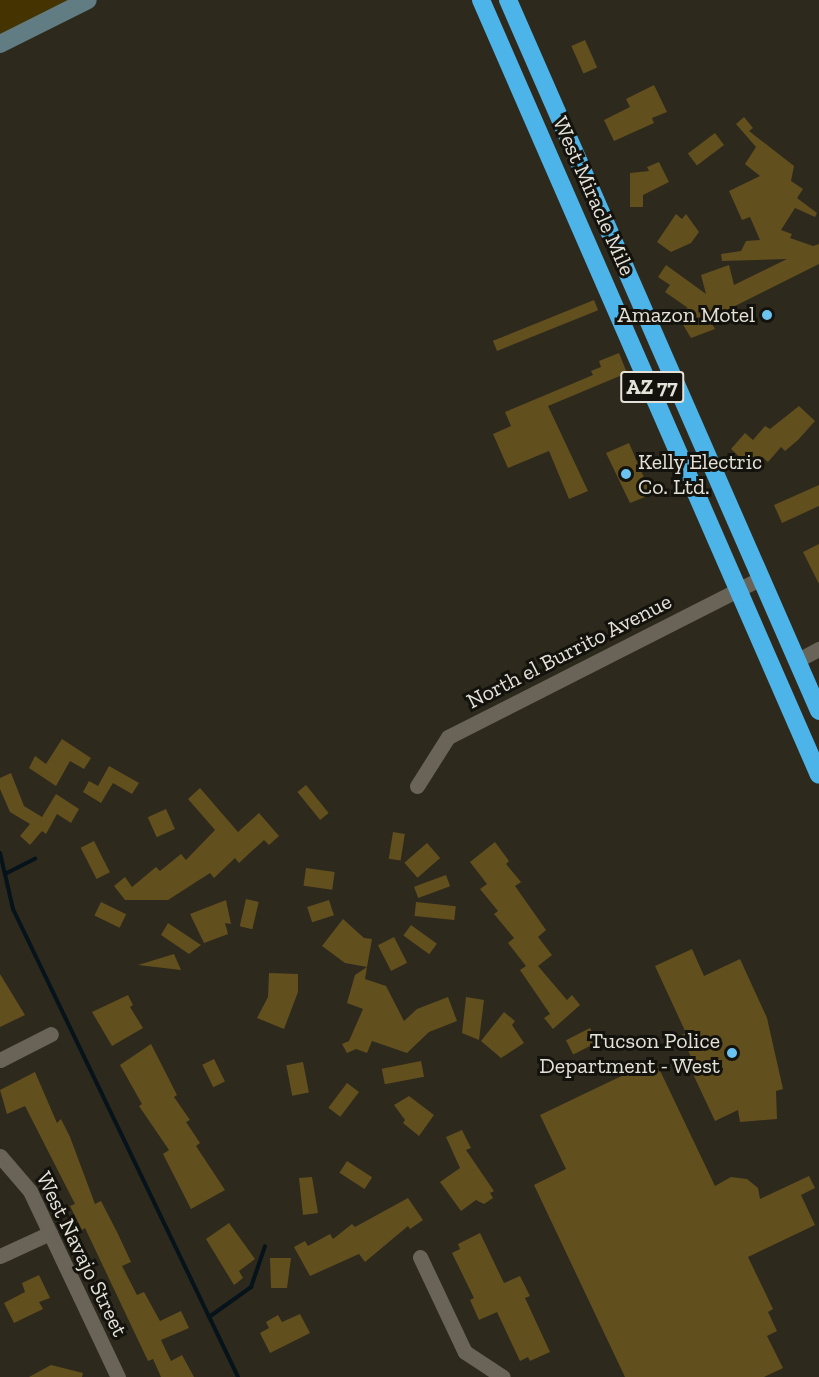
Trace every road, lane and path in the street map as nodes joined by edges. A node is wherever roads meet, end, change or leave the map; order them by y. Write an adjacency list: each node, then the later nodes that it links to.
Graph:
1 (88, 0): 4 (street)
2 (481, 0): 5 (highway, West Miracle Mile / AZ 77)
3 (508, 0): 6 (highway, West Miracle Mile / AZ 77)
4 (0, 44)
5 (573, 207): 6 (highway); 8 (highway, West Miracle Mile / AZ 77)
6 (660, 342): 7 (highway, West Miracle Mile / AZ 77)
7 (762, 578): 8 (street, North el Burrito Avenue); 10 (highway, West Miracle Mile / AZ 77)
8 (739, 589): 12 (highway, West Miracle Mile / AZ 77); 13 (street, North el Burrito Avenue)
9 (819, 650): 10 (street)
10 (798, 660): 11 (highway, West Miracle Mile / AZ 77)
11 (819, 711)
12 (819, 775)
13 (417, 786)
14 (51, 1034): 15 (street)
15 (0, 1060)
16 (0, 1156): 17 (street, West Navajo Street)
17 (50, 1233): 18 (street); 20 (street, West Navajo Street)
18 (0, 1256)
19 (420, 1257): 21 (street)
20 (118, 1377)
21 (503, 1377)

